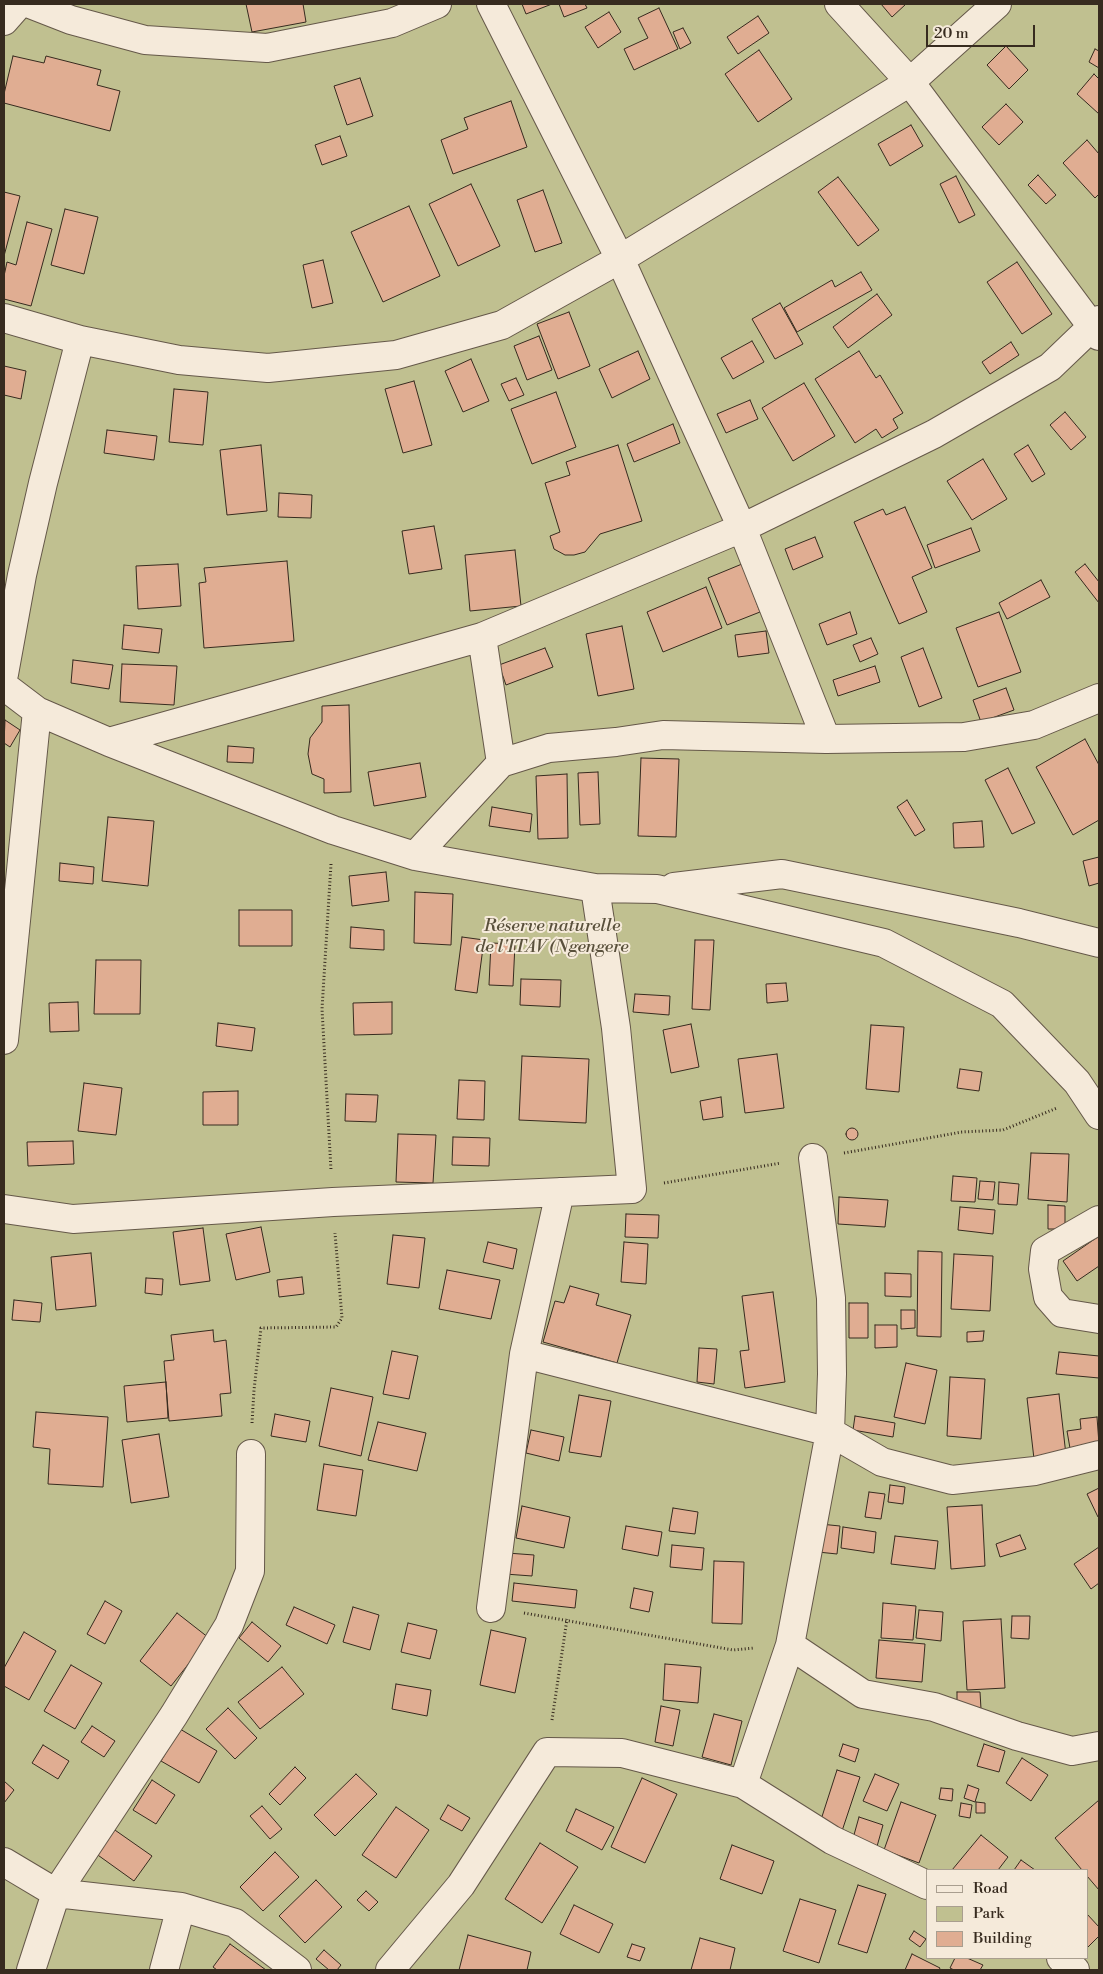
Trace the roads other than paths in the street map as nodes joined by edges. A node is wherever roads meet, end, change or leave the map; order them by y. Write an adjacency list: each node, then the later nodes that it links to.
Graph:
1 (19, 4): 7 (street)
2 (30, 4): 3 (street)
3 (437, 4)
4 (491, 4): 9 (street)
5 (840, 4): 8 (street)
6 (997, 4): 8 (street)
7 (4, 21)
8 (910, 82): 9 (street); 11 (street)
9 (620, 259): 12 (street); 13 (street)
10 (4, 318): 12 (street)
11 (1097, 327): 13 (street)
12 (80, 340): 15 (street)
13 (742, 528): 14 (street); 19 (street)
14 (482, 637): 20 (street); 21 (street)
15 (4, 674)
16 (4, 686): 18 (street)
17 (1099, 698): 19 (street)
18 (37, 711): 20 (street); 26 (street)
19 (826, 739): 21 (street)
20 (109, 742): 22 (street)
21 (501, 763): 22 (street)
22 (415, 856): 23 (street)
23 (595, 888): 24 (street); 29 (street)
24 (658, 889): 25 (street); 27 (street)
25 (1099, 943)
26 (4, 1040)
27 (1093, 1105)
28 (813, 1158): 34 (street)
29 (560, 1192): 30 (street); 33 (street)
30 (4, 1209)
31 (1099, 1220): 32 (street)
32 (1099, 1319)
33 (524, 1354): 34 (street); 37 (street)
34 (830, 1432): 36 (street); 38 (street)
35 (251, 1454): 43 (street)
36 (1099, 1455)
37 (491, 1608)
38 (790, 1644): 39 (street); 40 (street)
39 (1099, 1746)
40 (743, 1784): 42 (street); 49 (street)
41 (4, 1862): 43 (street)
42 (926, 1885)
43 (56, 1893): 44 (street); 46 (street)
44 (181, 1907): 47 (street); 48 (street)
45 (1062, 1959): 50 (street)
46 (32, 1970)
47 (164, 1970)
48 (296, 1970)
49 (390, 1970)
50 (1075, 1970)

